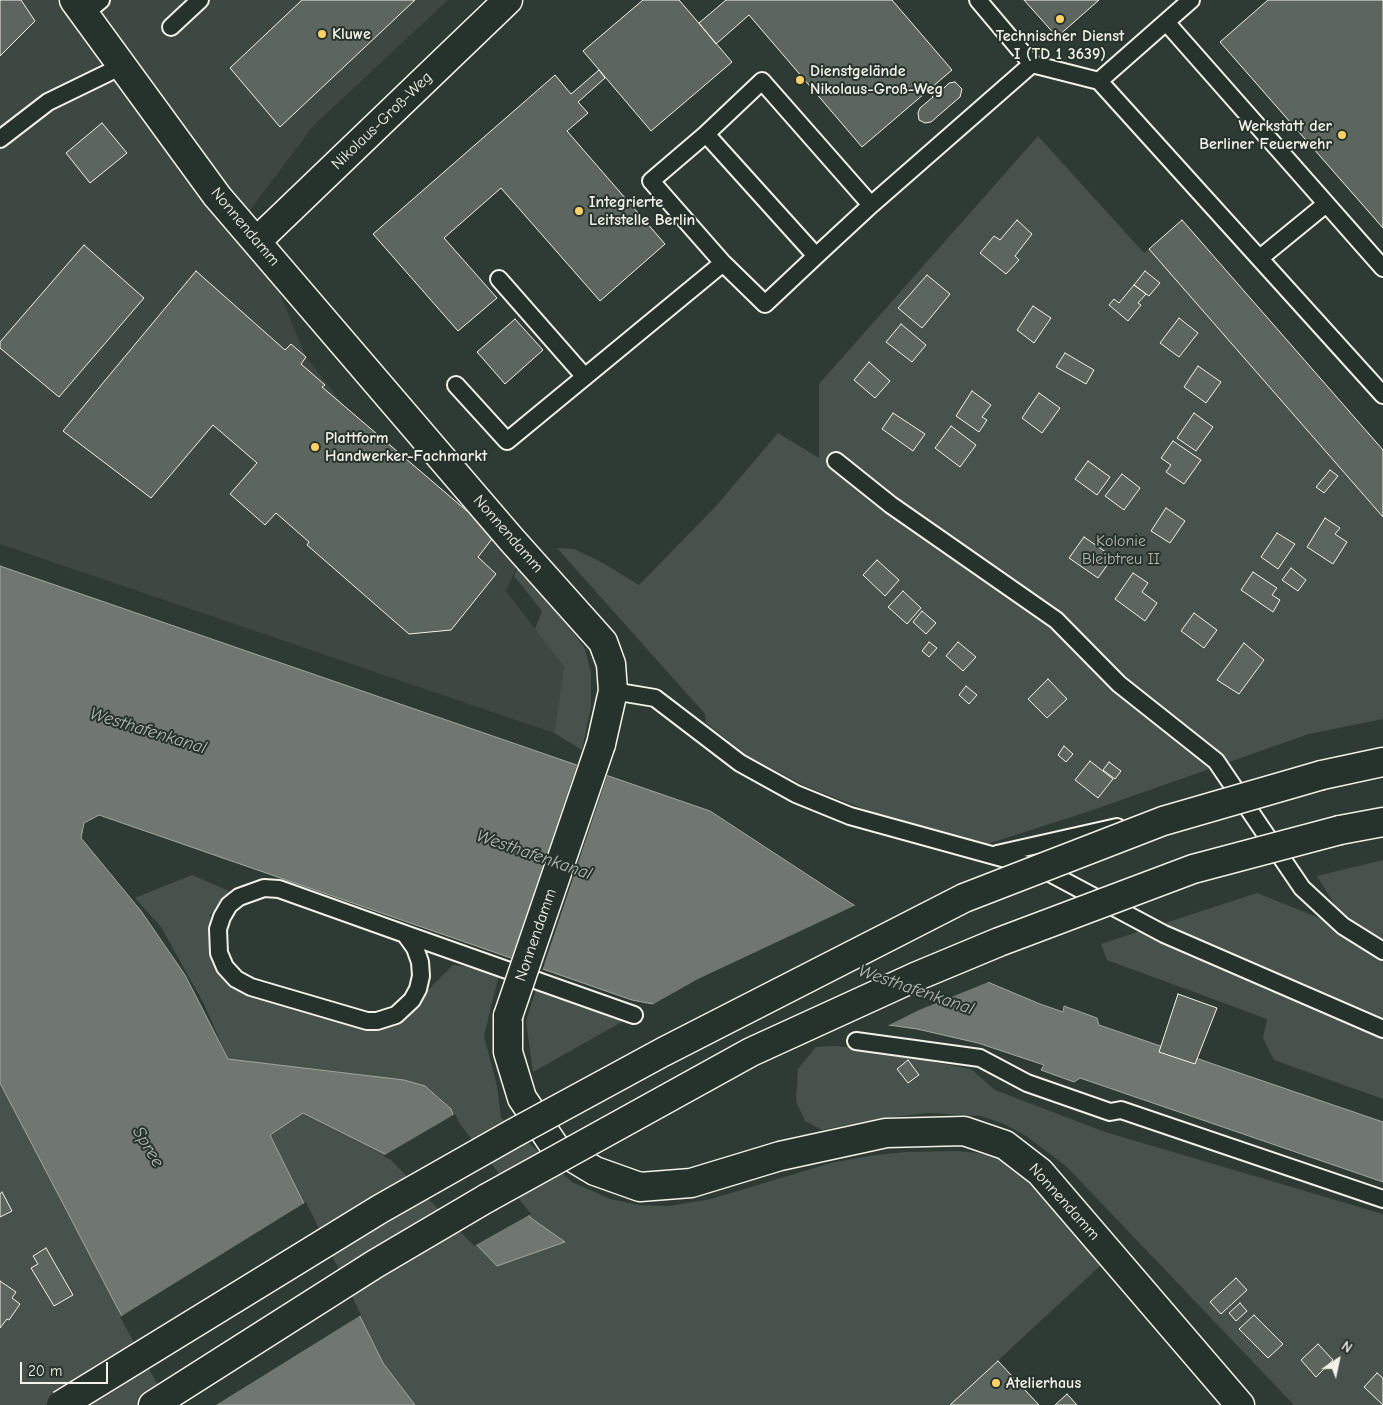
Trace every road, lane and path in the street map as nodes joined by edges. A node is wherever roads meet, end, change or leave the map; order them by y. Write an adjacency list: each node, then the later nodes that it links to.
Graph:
1 (200, 0): 7 (lane)
2 (508, 0): 15 (main road, Nikolaus-Groß-Weg)
3 (978, 0): 8 (lane)
4 (1191, 0): 6 (lane)
5 (86, 5): 9 (main road, Nonnendamm)
6 (1166, 22): 10 (lane); 13 (lane)
7 (171, 27)
8 (1032, 64): 10 (lane); 14 (lane)
9 (122, 66): 12 (lane); 15 (main road, Nonnendamm)
10 (1099, 81): 17 (lane)
11 (706, 134): 14 (lane); 16 (lane); 18 (lane)
12 (0, 139)
13 (1326, 204): 17 (lane); 19 (lane)
14 (871, 205): 16 (lane)
15 (257, 241): 25 (main road, Nonnendamm)
16 (816, 256): 18 (lane)
17 (1260, 258): 23 (lane)
18 (723, 262): 21 (lane)
19 (1383, 268)
20 (499, 279): 21 (lane)
21 (585, 377): 22 (lane)
22 (456, 385)
23 (1383, 395)
24 (836, 461): 27 (lane)
25 (613, 691): 29 (lane); 38 (main road, Nonnendamm, bridge)
26 (1383, 762): 36 (main road, bridge)
27 (1242, 799): 29 (lane); 31 (lane)
28 (1383, 822): 37 (main road, bridge)
29 (995, 855): 33 (lane)
30 (405, 934): 30 (lane); 32 (lane)
31 (1383, 951)
32 (634, 1015)
33 (1383, 1029)
34 (856, 1041): 35 (lane)
35 (1383, 1199)
36 (62, 1405)
37 (152, 1405)
38 (1240, 1405)

